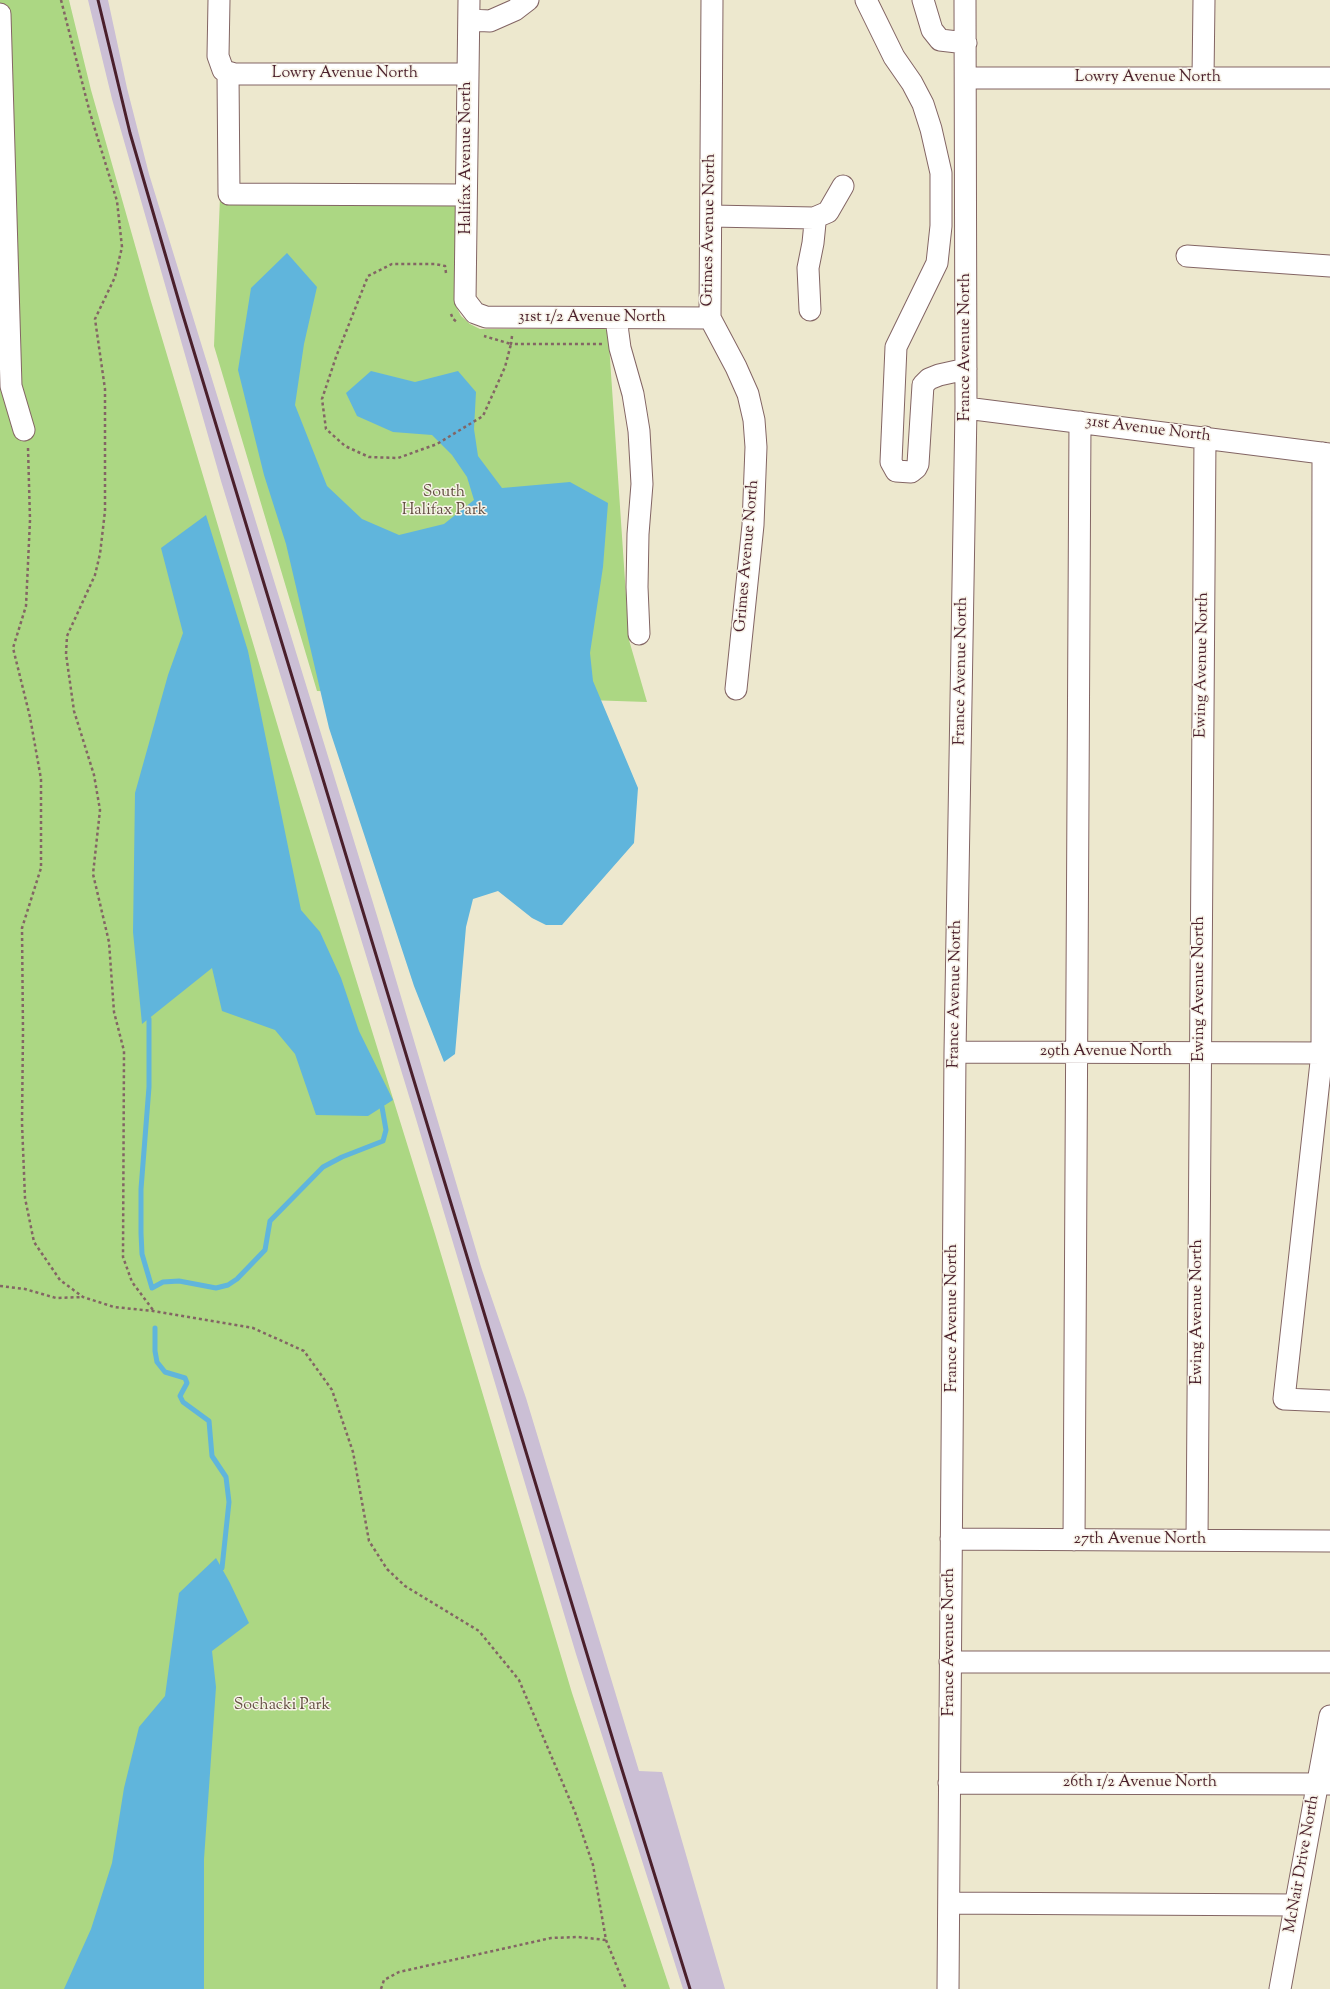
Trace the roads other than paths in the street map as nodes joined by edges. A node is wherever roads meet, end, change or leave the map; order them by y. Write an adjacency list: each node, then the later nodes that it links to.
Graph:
1 (219, 0): 11 (street)
2 (528, 0): 8 (street)
3 (712, 0): 18 (street, Grimes Avenue North)
4 (866, 0): 26 (street)
5 (923, 0): 10 (street)
6 (965, 0): 10 (street, France Avenue North)
7 (1204, 0): 14 (street)
8 (469, 10): 12 (street, Halifax Avenue North)
9 (0, 14): 29 (street)
10 (966, 43): 13 (street, France Avenue North)
11 (226, 71): 12 (street, Lowry Avenue North); 17 (street)
12 (468, 74): 17 (street, Halifax Avenue North)
13 (966, 78): 14 (street, Lowry Avenue North); 26 (street, France Avenue North)
14 (1203, 78): 15 (street, Lowry Avenue North)
15 (1330, 78)
16 (843, 186): 19 (street)
17 (466, 195): 25 (street, Halifax Avenue North)
18 (710, 216): 19 (street); 24 (street, Grimes Avenue North)
19 (814, 218): 22 (street)
20 (1187, 256): 21 (street)
21 (1330, 266)
22 (810, 310)
23 (616, 318): 24 (street, 31st 1/2 Avenue North); 25 (street, 31st 1/2 Avenue North); 32 (street)
24 (710, 318): 33 (street, Grimes Avenue North)
25 (469, 320)
26 (966, 369): 27 (street, France Avenue North)
27 (966, 408): 28 (street, 31st Avenue North); 34 (street, France Avenue North)
28 (1080, 422): 30 (street, 31st Avenue North); 35 (street)
29 (24, 430)
30 (1205, 437): 31 (street, 31st Avenue North); 36 (street, Ewing Avenue North)
31 (1327, 454): 37 (street)
32 (639, 634)
33 (736, 689)
34 (955, 1052): 35 (street, 29th Avenue North); 39 (street, France Avenue North)
35 (1076, 1052): 36 (street, 29th Avenue North); 40 (street)
36 (1199, 1052): 37 (street, 29th Avenue North); 41 (street, Ewing Avenue North)
37 (1326, 1053): 38 (street)
38 (1330, 1400)
39 (951, 1539): 40 (street, 27th Avenue North); 43 (street, France Avenue North)
40 (1074, 1540): 41 (street, 27th Avenue North)
41 (1197, 1540): 42 (street, 27th Avenue North)
42 (1330, 1541)
43 (950, 1662): 44 (street); 46 (street, France Avenue North)
44 (1330, 1662)
45 (1330, 1716): 47 (street, McNair Drive North)
46 (949, 1783): 47 (street, 26th 1/2 Avenue North); 48 (street, France Avenue North)
47 (1324, 1784): 49 (street, McNair Drive North)
48 (949, 1903): 49 (street); 50 (street, France Avenue North)
49 (1295, 1906): 51 (street, McNair Drive North)
50 (948, 1989)
51 (1280, 1989)

